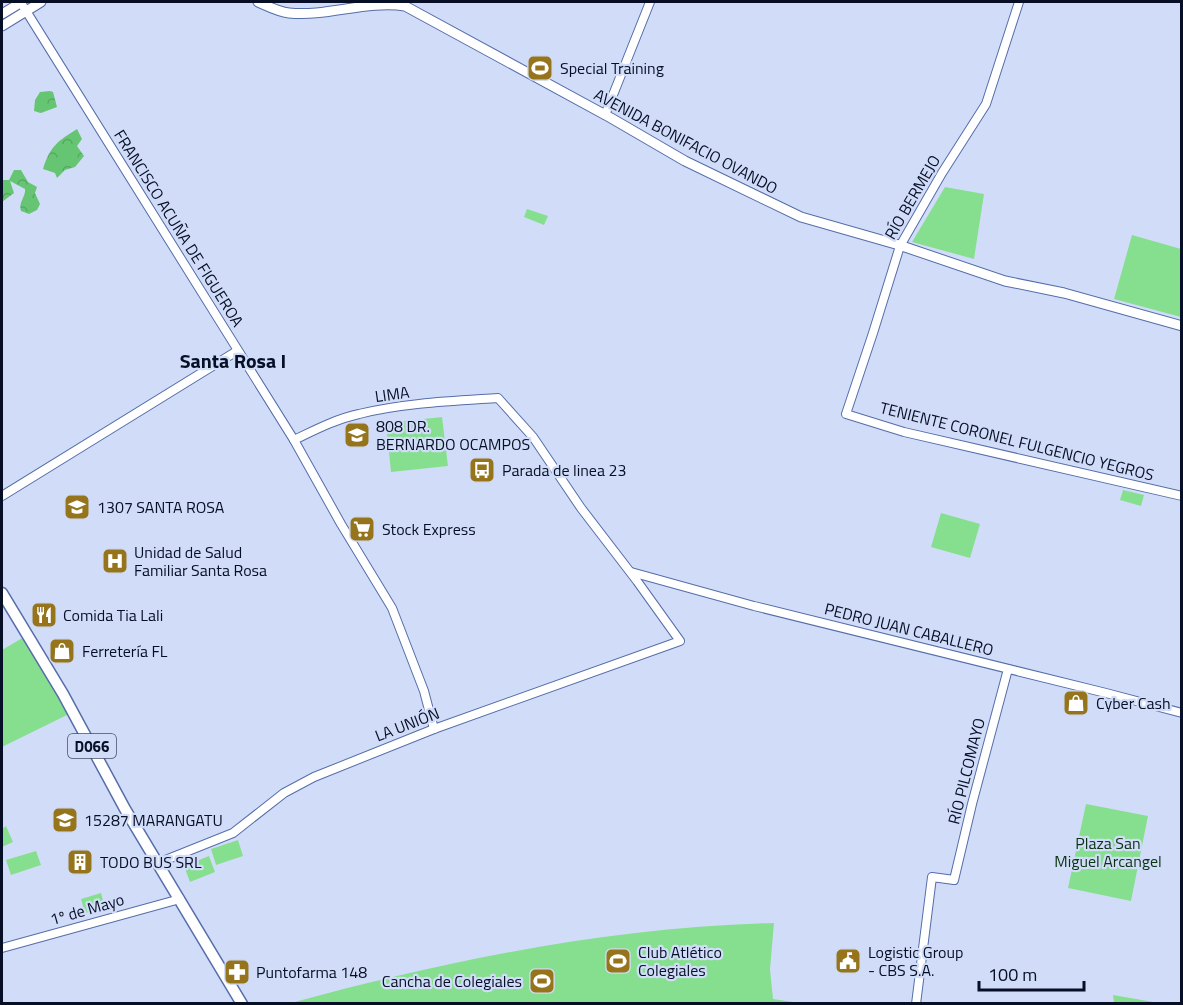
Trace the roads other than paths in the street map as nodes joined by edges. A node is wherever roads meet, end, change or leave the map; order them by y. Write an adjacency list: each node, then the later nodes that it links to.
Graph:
1 (40, 2): 5 (main road)
2 (258, 2): 8 (main road, AVENIDA BONIFACIO OVANDO)
3 (650, 2): 8 (street)
4 (1019, 2): 9 (street, RÍO BERMEJO)
5 (22, 4): 6 (main road); 7 (main road); 11 (street, FRANCISCO ACUÑA DE FIGUEROA)
6 (2, 14)
7 (2, 26)
8 (605, 115): 9 (main road, AVENIDA BONIFACIO OVANDO)
9 (900, 246): 10 (main road, AVENIDA BONIFACIO OVANDO); 12 (street, RÍO BERMEJO)
10 (1182, 326)
11 (237, 351): 13 (street, FRANCISCO ACUÑA DE FIGUEROA); 14 (street)
12 (846, 414): 15 (street, TENIENTE CORONEL FULGENCIO YEGROS)
13 (294, 440): 16 (street, LIMA); 20 (street, FRANCISCO ACUÑA DE FIGUEROA)
14 (2, 496)
15 (1182, 496)
16 (630, 572): 18 (street, PEDRO JUAN CABALLERO); 20 (street, LA UNIÓN)
17 (2, 593): 21 (main road, D066)
18 (1008, 669): 19 (street, PEDRO JUAN CABALLERO); 25 (street, RÍO PILCOMAYO)
19 (1182, 713)
20 (434, 729): 21 (street, LA UNIÓN)
21 (158, 863): 22 (main road, D066)
22 (180, 899): 23 (street, 1º de Mayo); 24 (main road, D066)
23 (2, 948)
24 (242, 1004)
25 (916, 1004)

